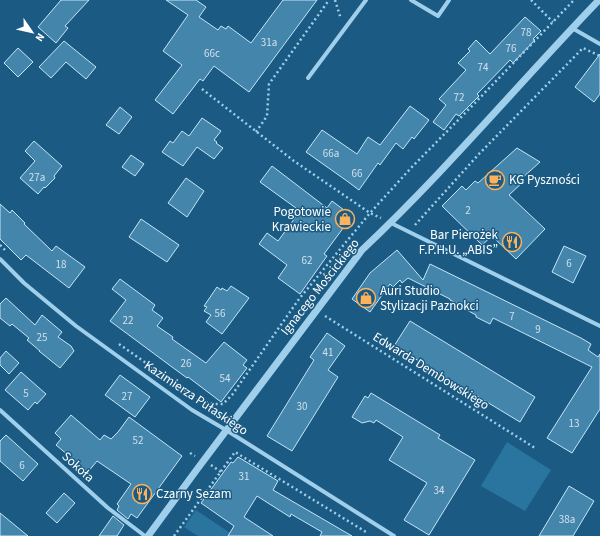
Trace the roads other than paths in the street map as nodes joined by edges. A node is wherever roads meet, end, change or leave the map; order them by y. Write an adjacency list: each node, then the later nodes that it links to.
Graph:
1 (366, 0): 7 (street)
2 (411, 0): 3 (street)
3 (449, 0)
4 (599, 0): 5 (street, Ignacego Mościckiego)
5 (572, 28): 6 (street); 8 (street, Ignacego Mościckiego)
6 (600, 44)
7 (308, 78)
8 (391, 223): 10 (street); 12 (street, Ignacego Mościckiego)
9 (0, 259): 12 (street, Kazimierza Pułaskiego)
10 (600, 326)
11 (0, 410): 13 (street, Sokoła)
12 (226, 430): 14 (street, Ignacego Mościckiego); 15 (street, Kazimierza Pułaskiego)
13 (145, 536)
14 (148, 536)
15 (394, 536)

